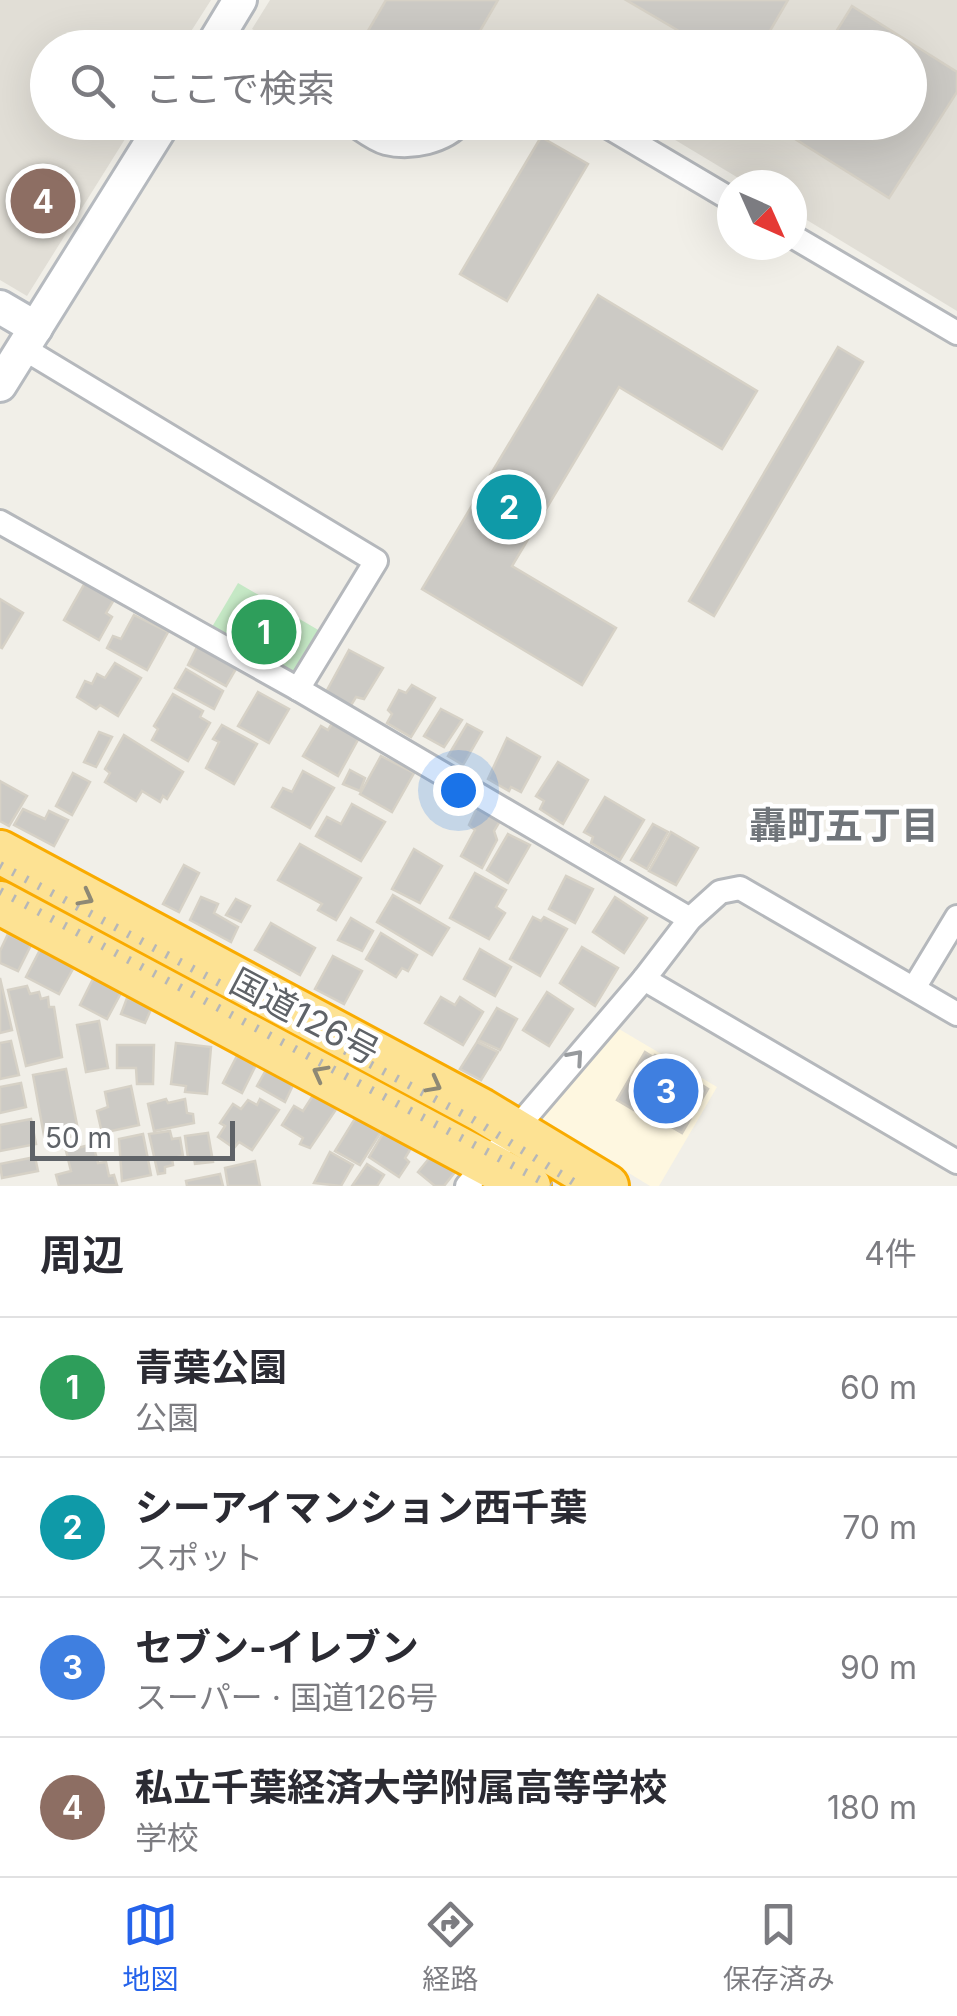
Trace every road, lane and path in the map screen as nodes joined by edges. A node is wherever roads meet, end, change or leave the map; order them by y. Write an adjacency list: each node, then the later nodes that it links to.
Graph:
1 (240, 0): 2 (street)
2 (224, 30)
3 (153, 140): 11 (street)
4 (381, 140): 5 (street)
5 (431, 140)
6 (630, 140): 7 (street)
7 (717, 191)
8 (807, 245): 10 (street)
9 (0, 306): 11 (street)
10 (957, 333)
11 (29, 338): 12 (street); 14 (street)
12 (0, 385)
13 (0, 522): 14 (street)
14 (298, 689): 18 (street)
15 (0, 852): 22 (highway, 国道126号, one-way to 22)
16 (0, 904): 22 (highway, 国道126号, one-way to 16)
17 (957, 916): 20 (street)
18 (690, 918): 19 (street); 20 (street)
19 (644, 979): 22 (street, one-way to 19); 23 (street)
20 (914, 988): 21 (street)
21 (957, 1014)
22 (489, 1160): 24 (highway, 国道126号); 25 (highway, 国道126号)
23 (957, 1162)
24 (529, 1186)
25 (607, 1186)

